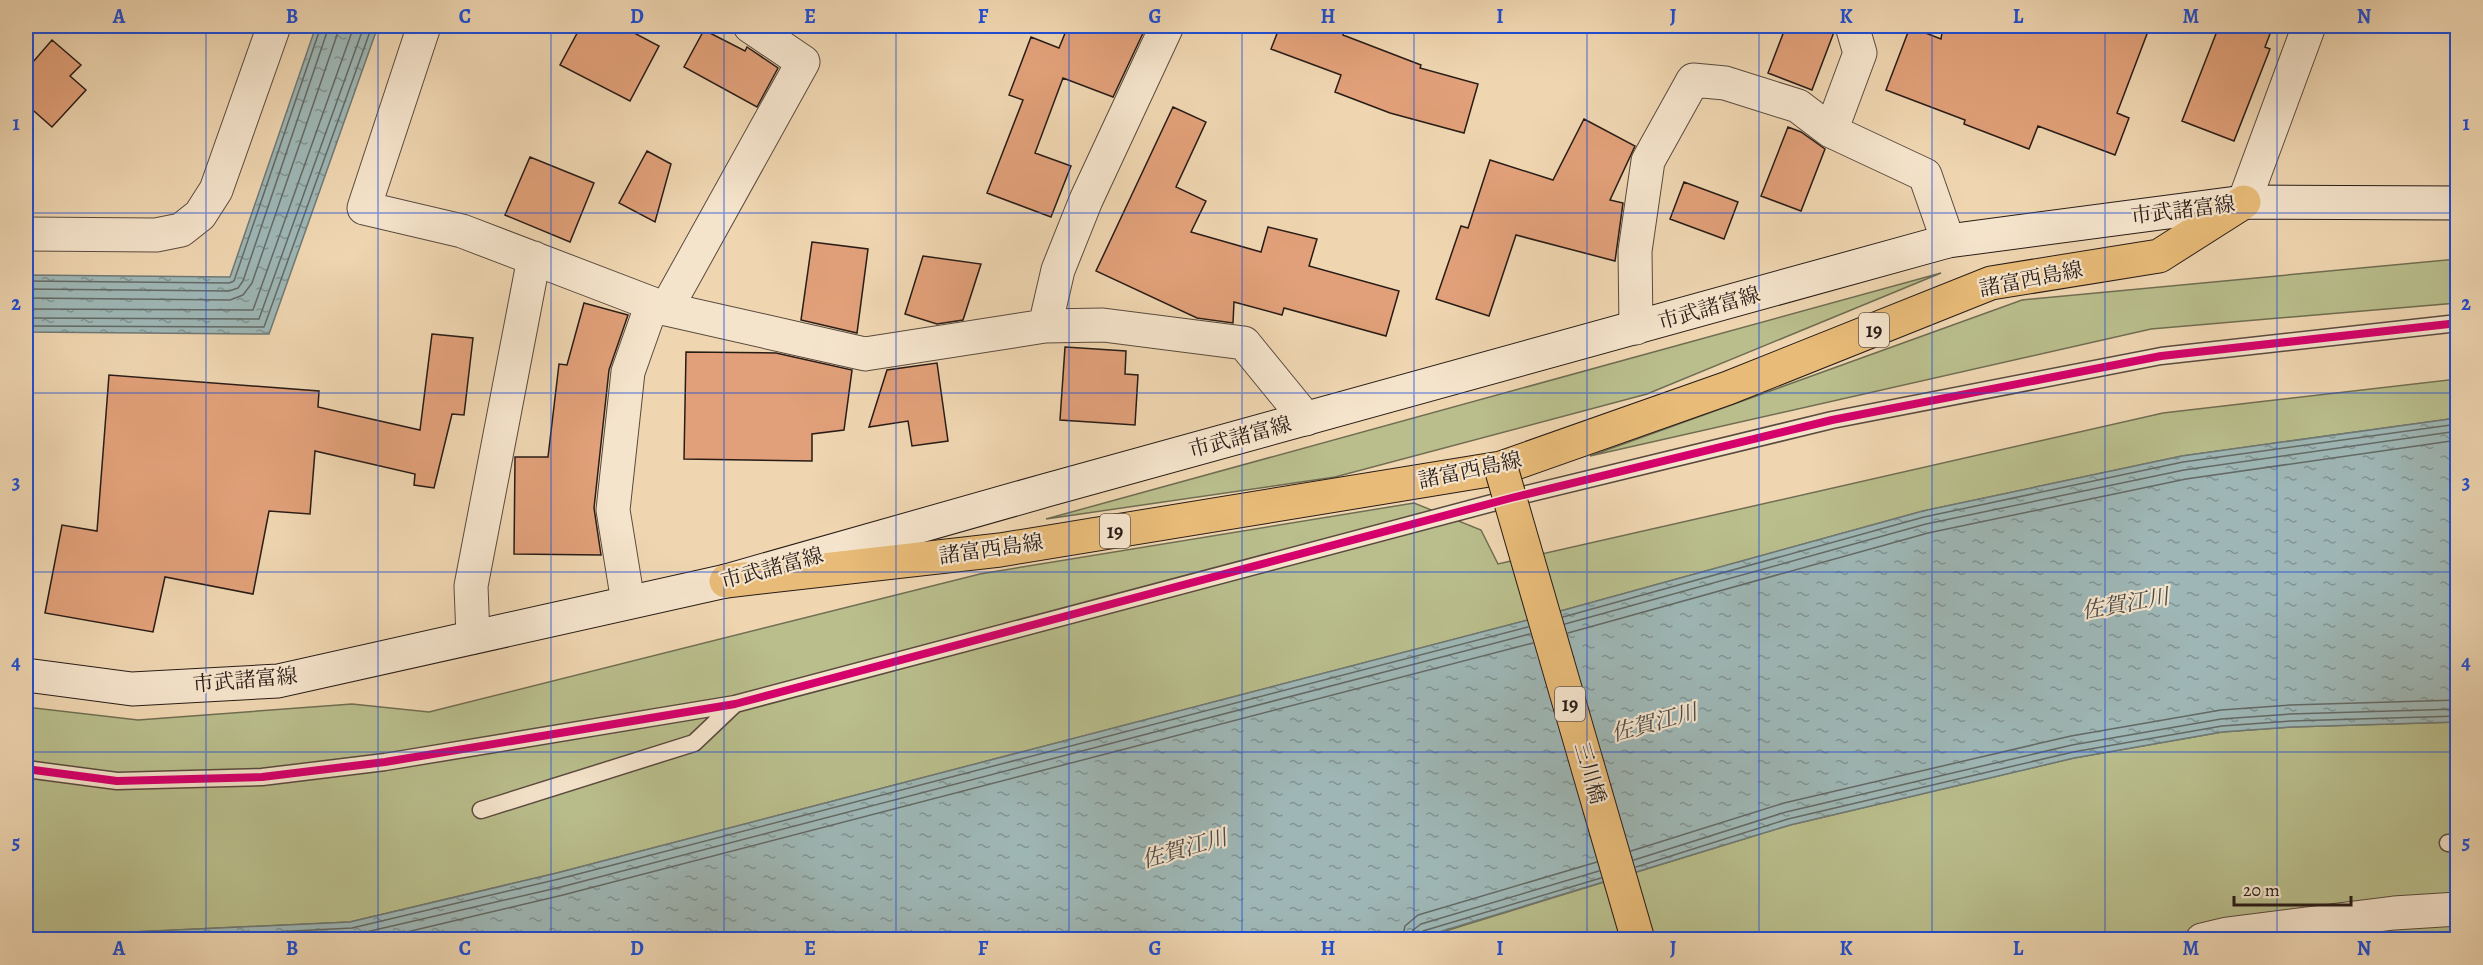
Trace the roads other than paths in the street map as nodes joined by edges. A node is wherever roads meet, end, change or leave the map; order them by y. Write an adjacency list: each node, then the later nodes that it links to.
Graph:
1 (274, 26): 10 (street)
2 (424, 26): 12 (street)
3 (750, 26): 13 (street)
4 (1167, 26): 15 (street)
5 (1852, 26): 7 (street)
6 (2309, 26): 8 (street)
7 (1831, 131): 11 (street); 16 (street)
8 (2244, 202): 9 (street, 市武諸富線); 11 (street, 市武諸富線); 18 (main road, 諸富西島線 / 19)
9 (2457, 203)
10 (27, 233)
11 (1948, 241): 16 (street, 市武諸富線)
12 (534, 258): 13 (street); 21 (street)
13 (659, 306): 15 (street); 20 (street)
14 (2457, 323): 18 (lane)
15 (1045, 326): 17 (street)
16 (1636, 328): 17 (street, 市武諸富線)
17 (1306, 419): 19 (street, 市武諸富線)
18 (1506, 483): 19 (main road, 諸富西島線 / 19); 23 (lane); 27 (main road, 三川橋 / 19, bridge)
19 (726, 582): 20 (street, 市武諸富線)
20 (628, 602): 21 (street, 市武諸富線)
21 (473, 637): 22 (street, 市武諸富線)
22 (26, 675)
23 (735, 704): 24 (lane); 25 (lane)
24 (26, 769)
25 (482, 810)
26 (2457, 909): 28 (street)
27 (1638, 939)
28 (2202, 939)

